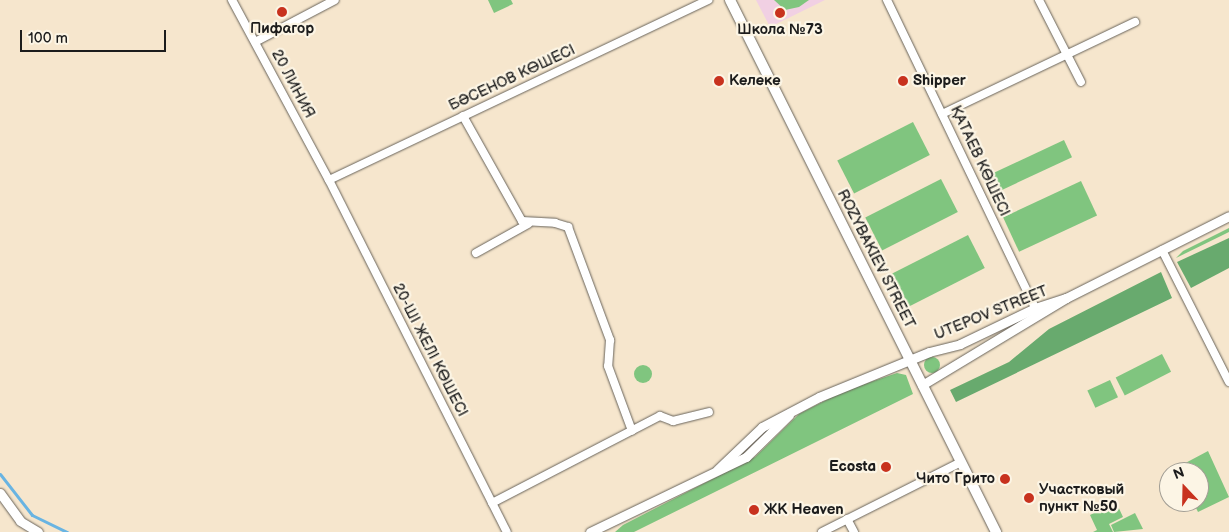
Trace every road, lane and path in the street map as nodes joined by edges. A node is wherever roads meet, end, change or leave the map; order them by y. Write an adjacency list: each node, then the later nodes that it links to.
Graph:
1 (232, 0): 8 (street, 20 ЛИНИЯ)
2 (335, 0): 8 (street)
3 (708, 0): 12 (street, БӘСЕНОВ КӨШЕСІ)
4 (730, 0): 20 (main road, ROZYBAKIEV STREET)
5 (886, 0): 11 (street, ҚАТАЕВ КӨШЕСІ)
6 (1039, 0): 9 (street)
7 (1135, 22): 9 (street)
8 (255, 42): 13 (street, 20 ЛИНИЯ)
9 (1067, 54): 10 (street); 11 (street)
10 (1081, 82)
11 (942, 114): 19 (street, ҚАТАЕВ КӨШЕСІ)
12 (463, 116): 13 (street, БӘСЕНОВ КӨШЕСІ); 15 (street)
13 (329, 180): 27 (street, 20-ШІ ЖЕЛІ КӨШЕСІ)
14 (1229, 216): 16 (street, UTEPOV STREET)
15 (528, 224): 17 (street); 24 (street)
16 (1162, 250): 18 (street, UTEPOV STREET); 21 (street)
17 (476, 253)
18 (1066, 298): 19 (street, UTEPOV STREET); 22 (street, UTEPOV STREET)
19 (1034, 308): 20 (street, UTEPOV STREET)
20 (910, 360): 22 (main road, ROZYBAKIEV STREET); 29 (street, UTEPOV STREET)
21 (1229, 382)
22 (922, 385): 25 (main road, ROZYBAKIEV STREET)
23 (709, 412): 24 (street)
24 (632, 431): 27 (street)
25 (961, 462): 28 (street); 35 (main road, ROZYBAKIEV STREET)
26 (0, 493): 30 (street)
27 (492, 503): 31 (street, 20-ШІ ЖЕЛІ КӨШЕСІ)
28 (847, 519): 33 (street); 34 (street)
29 (608, 528): 32 (street, UTEPOV STREET)
30 (38, 532)
31 (507, 532)
32 (590, 532)
33 (822, 532)
34 (854, 532)
35 (996, 532)

